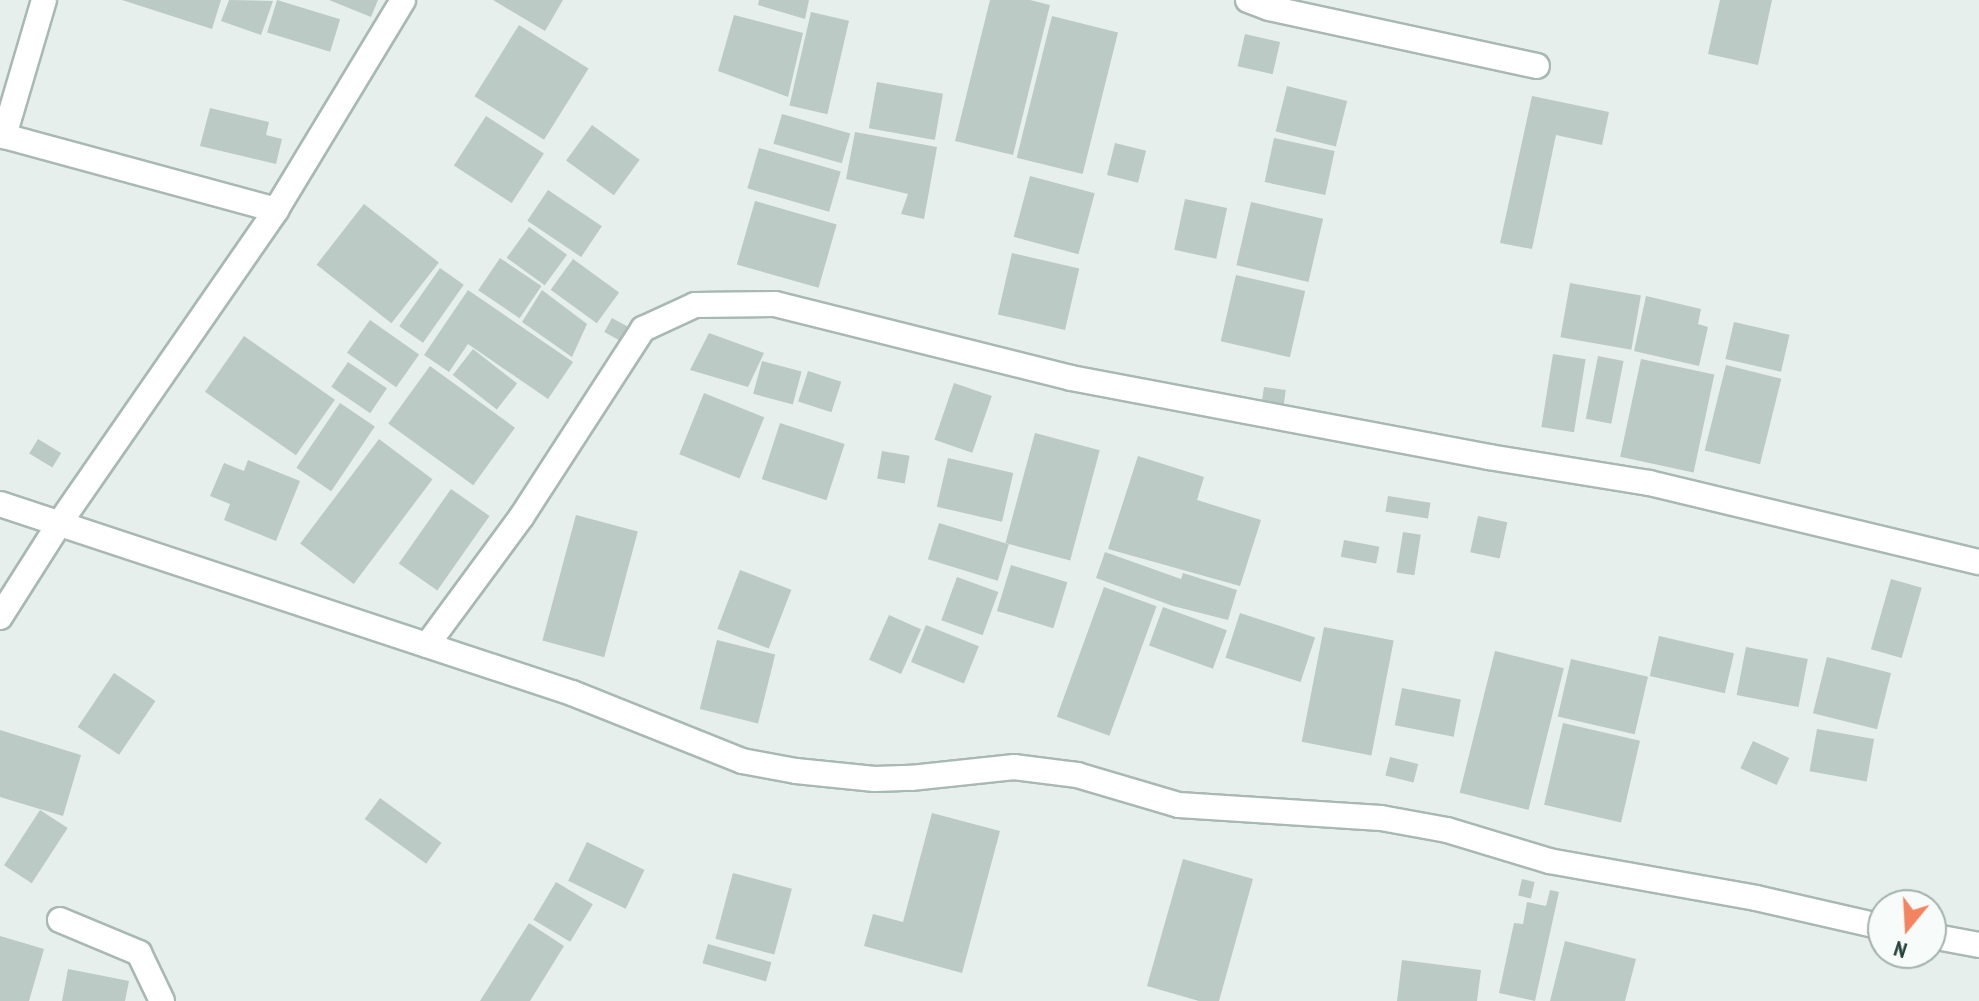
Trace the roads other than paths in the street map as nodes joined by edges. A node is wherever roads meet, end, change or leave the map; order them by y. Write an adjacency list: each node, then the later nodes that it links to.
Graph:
1 (44, 0): 5 (street)
2 (403, 0): 5 (street)
3 (1248, 0): 4 (street)
4 (1537, 66)
5 (276, 210): 7 (street)
6 (0, 504): 7 (street)
7 (61, 521): 9 (street); 10 (street)
8 (1979, 562): 10 (street)
9 (0, 617)
10 (427, 645): 12 (street)
11 (60, 920): 15 (street)
12 (1867, 923)
13 (1947, 938): 14 (street)
14 (1978, 943)
15 (162, 1001)

